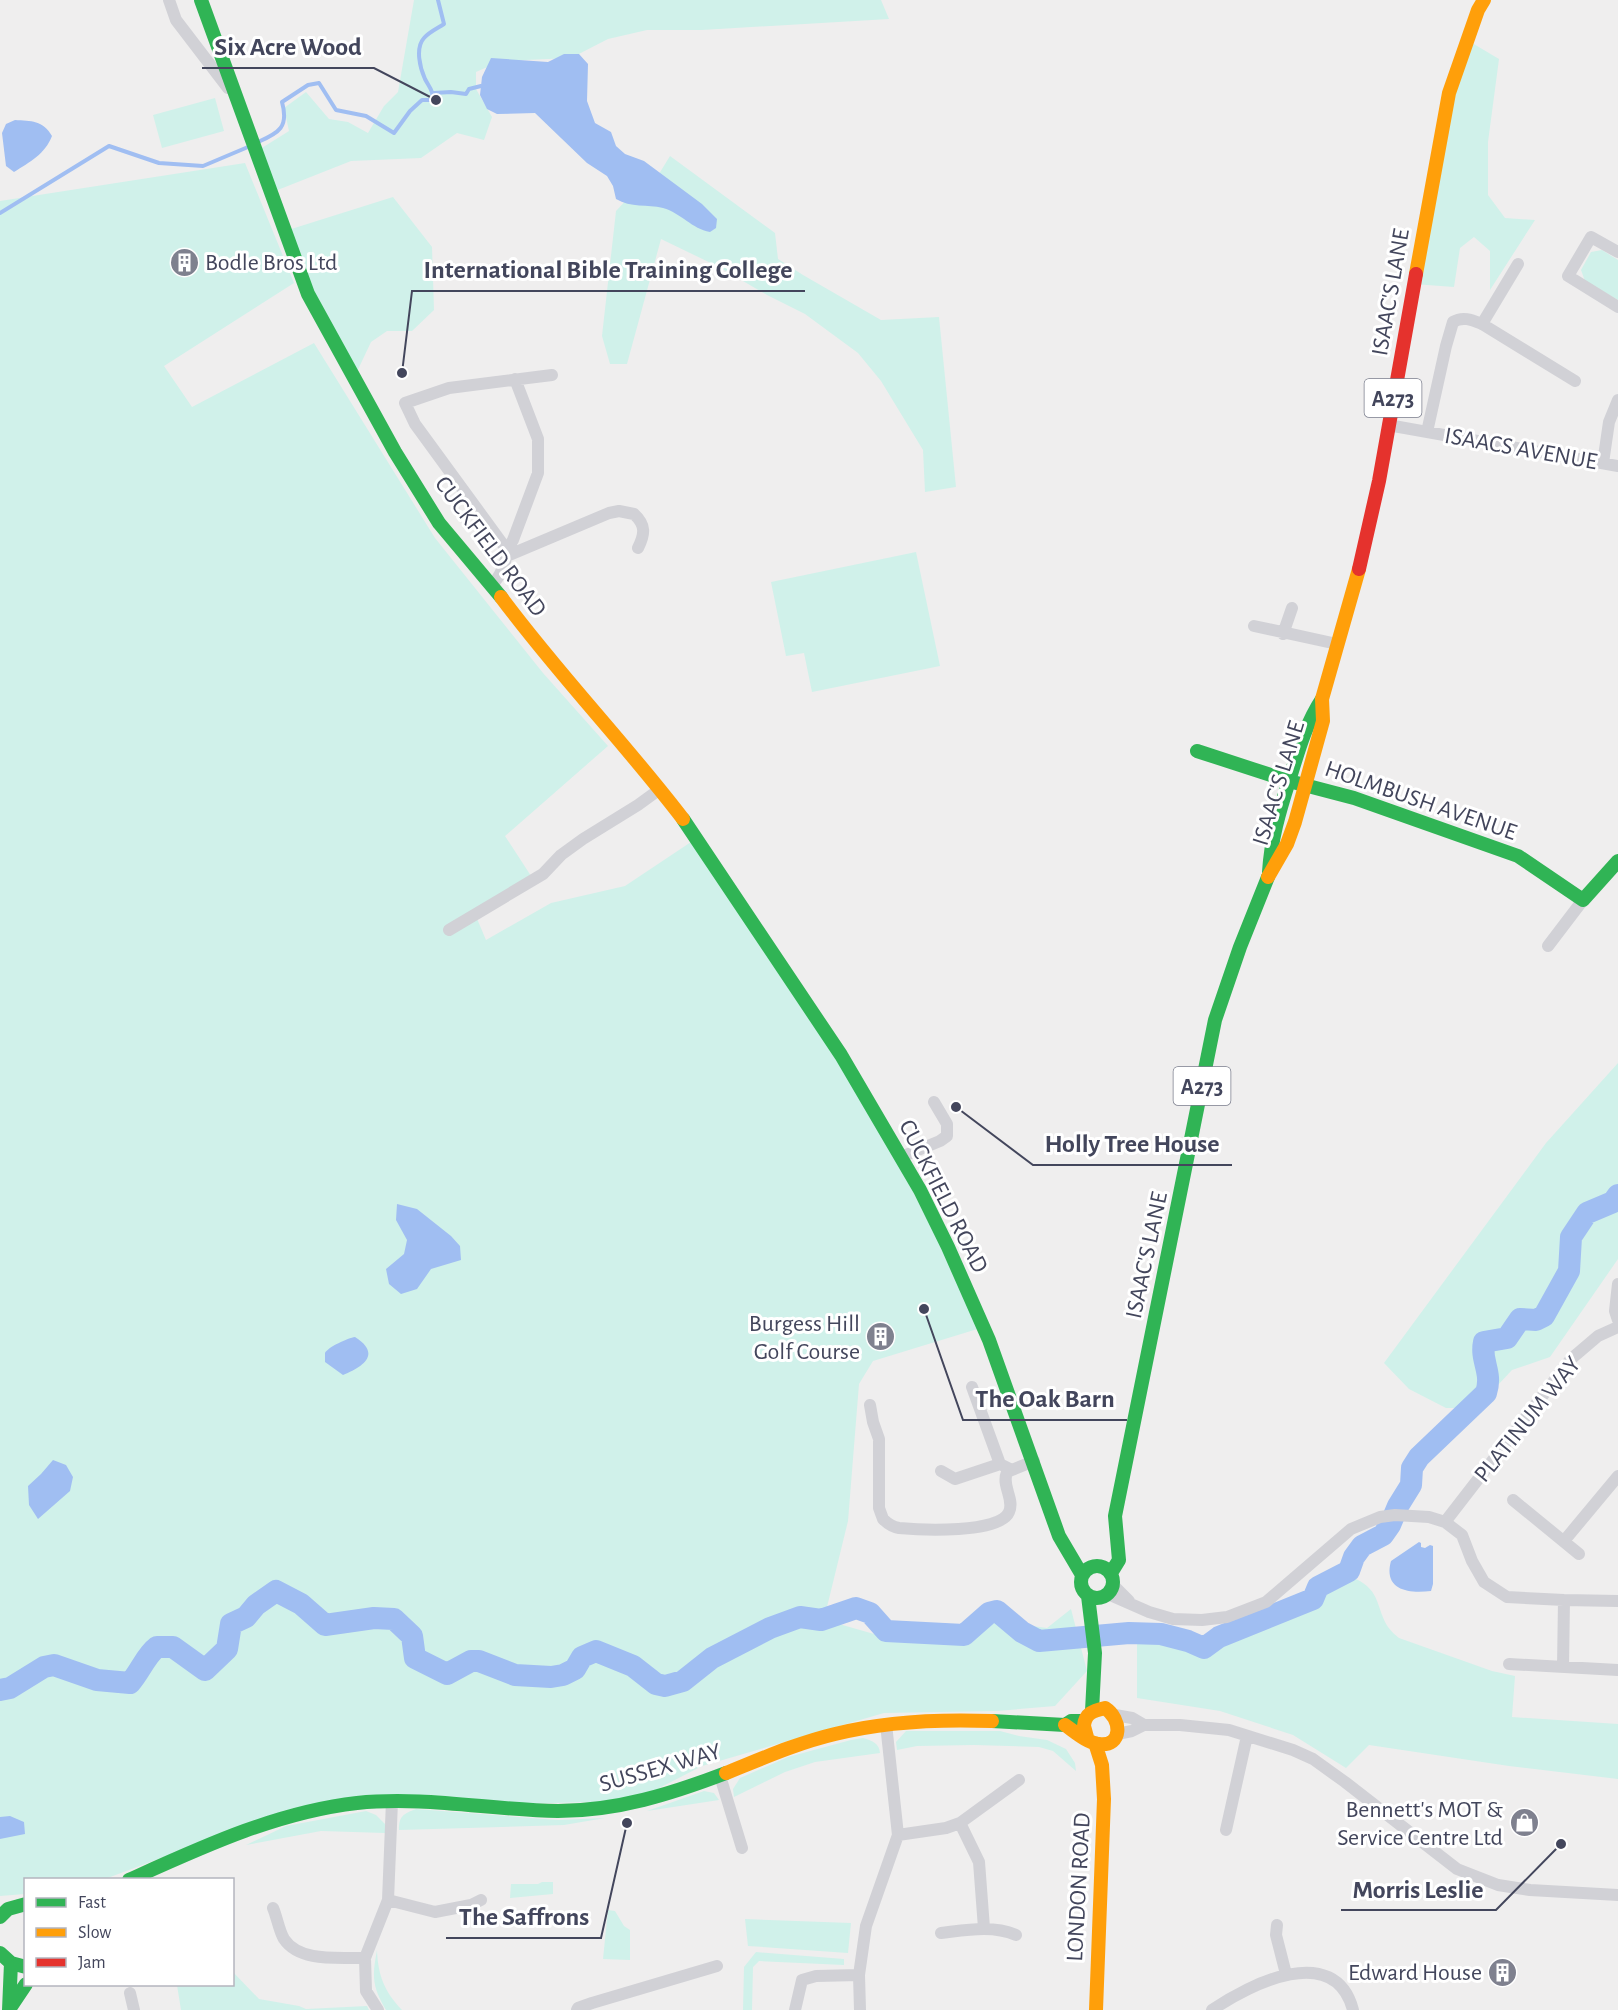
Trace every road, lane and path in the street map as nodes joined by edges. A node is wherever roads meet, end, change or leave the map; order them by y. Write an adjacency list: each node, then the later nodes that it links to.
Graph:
1 (169, 0): 4 (street, CUCKFIELD ROAD)
2 (201, 0): 4 (main road, CUCKFIELD ROAD)
3 (1484, 0): 13 (main road, ISAAC'S LANE / A273)
4 (238, 100): 19 (main road, CUCKFIELD ROAD)
5 (1618, 252): 7 (street)
6 (1518, 264): 8 (street)
7 (1618, 307)
8 (1482, 324): 11 (street); 14 (street)
9 (552, 375): 10 (street)
10 (515, 379): 18 (street); 18 (street)
11 (1575, 381)
12 (1618, 400): 15 (street)
13 (1388, 425): 14 (street, ISAACS AVENUE); 23 (main road, ISAAC'S LANE / A273)
14 (1427, 432): 15 (street, ISAACS AVENUE)
15 (1603, 463): 16 (street, ISAACS AVENUE)
16 (1618, 466)
17 (638, 548): 18 (street)
18 (507, 553): 19 (street)
19 (492, 585): 28 (main road, CUCKFIELD ROAD)
20 (1292, 608): 22 (street)
21 (1254, 626): 22 (street)
22 (1283, 634): 23 (street)
23 (1337, 645): 24 (main road, ISAAC'S LANE / A273)
24 (1322, 699): 26 (main road, ISAAC'S LANE / A273); 27 (main road, ISAAC'S LANE / A273)
25 (1197, 751): 26 (main road, HOLMBUSH AVENUE)
26 (1289, 781): 27 (main road, HOLMBUSH AVENUE); 30 (main road, ISAAC'S LANE / A273)
27 (1306, 785): 30 (main road, ISAAC'S LANE / A273); 31 (main road, HOLMBUSH AVENUE)
28 (660, 789): 32 (street); 35 (main road, CUCKFIELD ROAD)
29 (1618, 861): 31 (main road)
30 (1268, 878): 49 (main road, ISAAC'S LANE / A273)
31 (1583, 900): 33 (street)
32 (449, 930)
33 (1548, 946)
34 (934, 1102): 35 (street)
35 (901, 1157): 41 (main road, CUCKFIELD ROAD)
36 (1618, 1284): 37 (street)
37 (1618, 1320)
38 (1618, 1327): 46 (street, PLATINUM WAY)
39 (972, 1387): 42 (street)
40 (870, 1405): 42 (street)
41 (1034, 1461): 42 (street); 49 (main road, CUCKFIELD ROAD)
42 (1005, 1466): 43 (street)
43 (941, 1471)
44 (1618, 1476): 47 (street)
45 (1513, 1500): 47 (street)
46 (1446, 1522): 49 (street); 51 (street)
47 (1564, 1541): 48 (street)
48 (1579, 1554)
49 (1101, 1580): 50 (main road); 50 (main road); 53 (main road, A273)
50 (1088, 1596): 53 (main road, A273)
51 (1564, 1600): 52 (street); 55 (street)
52 (1618, 1601)
53 (1094, 1624): 57 (main road, A273)
54 (1509, 1664): 55 (street)
55 (1563, 1666): 56 (street)
56 (1618, 1670)
57 (1096, 1673): 58 (main road, A273); 59 (main road, A273)
58 (1113, 1713): 59 (main road); 62 (street); 64 (main road)
59 (1088, 1716): 61 (main road, SUSSEX WAY); 65 (main road)
60 (886, 1724): 61 (main road, SUSSEX WAY); 67 (main road, SUSSEX WAY); 72 (street)
61 (1065, 1725): 65 (main road, SUSSEX WAY)
62 (1144, 1725): 63 (street); 64 (street)
63 (1247, 1736): 71 (street); 75 (street)
64 (1114, 1738): 65 (main road); 66 (main road, LONDON ROAD)
65 (1091, 1740): 66 (main road, LONDON ROAD)
66 (1102, 1765): 99 (main road, LONDON ROAD)
67 (720, 1776): 69 (main road, SUSSEX WAY); 73 (street)
68 (1019, 1780): 70 (street)
69 (392, 1801): 74 (main road, SUSSEX WAY); 76 (street)
70 (960, 1822): 72 (street); 82 (street)
71 (1226, 1830)
72 (898, 1835): 91 (street)
73 (742, 1848)
74 (133, 1878)
75 (1618, 1895)
76 (387, 1900): 77 (street); 86 (street)
77 (481, 1900)
78 (24, 1905): 80 (main road)
79 (273, 1908): 86 (street)
80 (3, 1911)
81 (1277, 1925): 90 (street)
82 (984, 1928): 83 (street); 84 (street)
83 (941, 1933)
84 (1016, 1935)
85 (0, 1953): 87 (main road)
86 (365, 1958): 95 (street)
87 (11, 1963): 88 (main road); 92 (main road)
88 (24, 1966)
89 (717, 1966): 96 (street)
90 (1286, 1974): 100 (street); 101 (street)
91 (859, 1976): 97 (street); 98 (street)
92 (25, 1986)
93 (130, 1993): 94 (street)
94 (135, 2010)
95 (378, 2010)
96 (577, 2010)
97 (795, 2010)
98 (860, 2010)
99 (1096, 2010)
100 (1212, 2010)
101 (1353, 2010)

